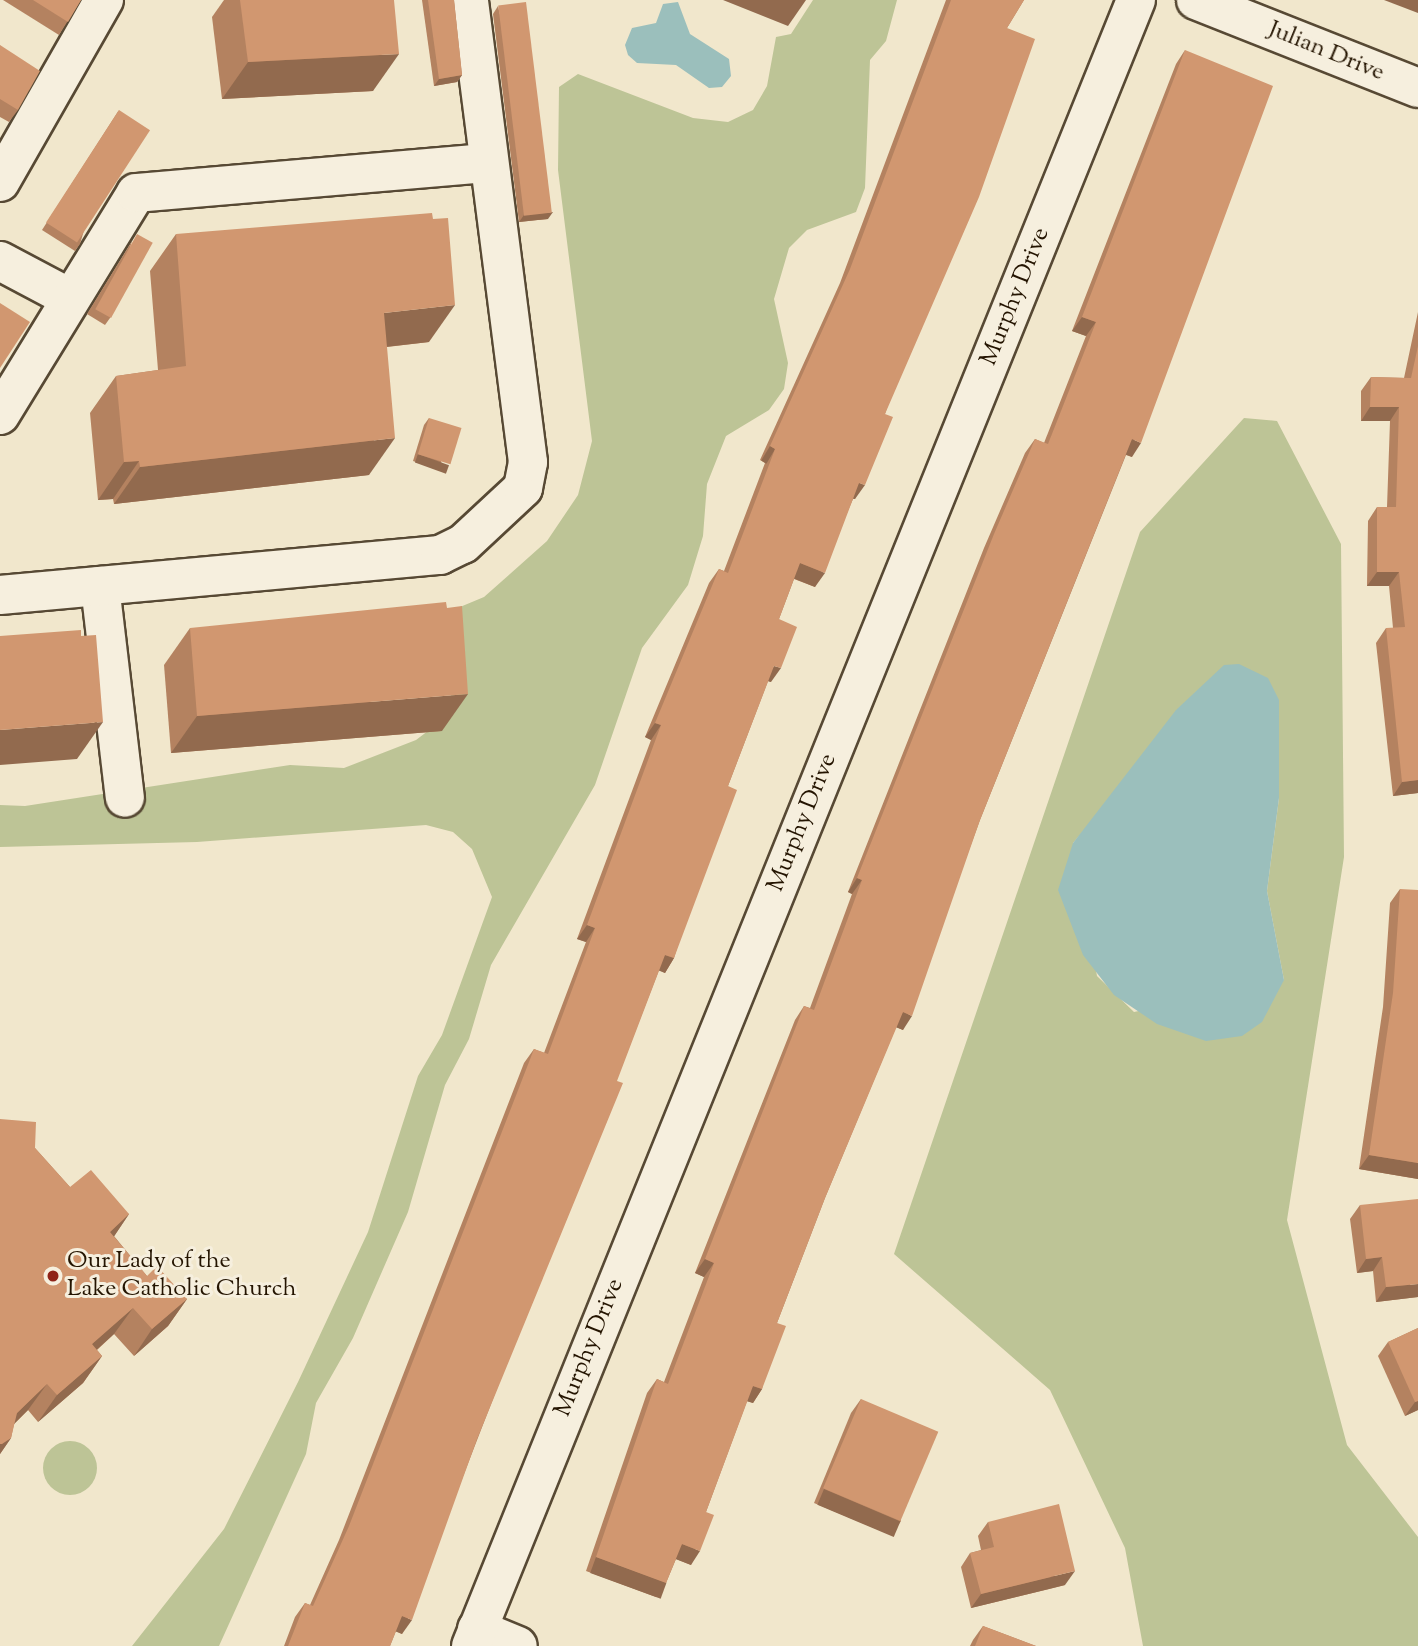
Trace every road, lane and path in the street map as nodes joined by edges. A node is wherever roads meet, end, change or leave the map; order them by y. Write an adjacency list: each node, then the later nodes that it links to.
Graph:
1 (104, 0): 7 (street)
2 (469, 0): 6 (street)
3 (1136, 0): 14 (street, Murphy Drive)
4 (1196, 0): 5 (street, Julian Drive)
5 (1418, 88)
6 (488, 163): 9 (street); 11 (street)
7 (0, 182)
8 (0, 261): 9 (street)
9 (70, 298): 10 (street)
10 (0, 415)
11 (100, 586): 12 (street); 13 (street)
12 (0, 595)
13 (125, 798)
14 (474, 1638): 15 (street)
15 (518, 1646)

